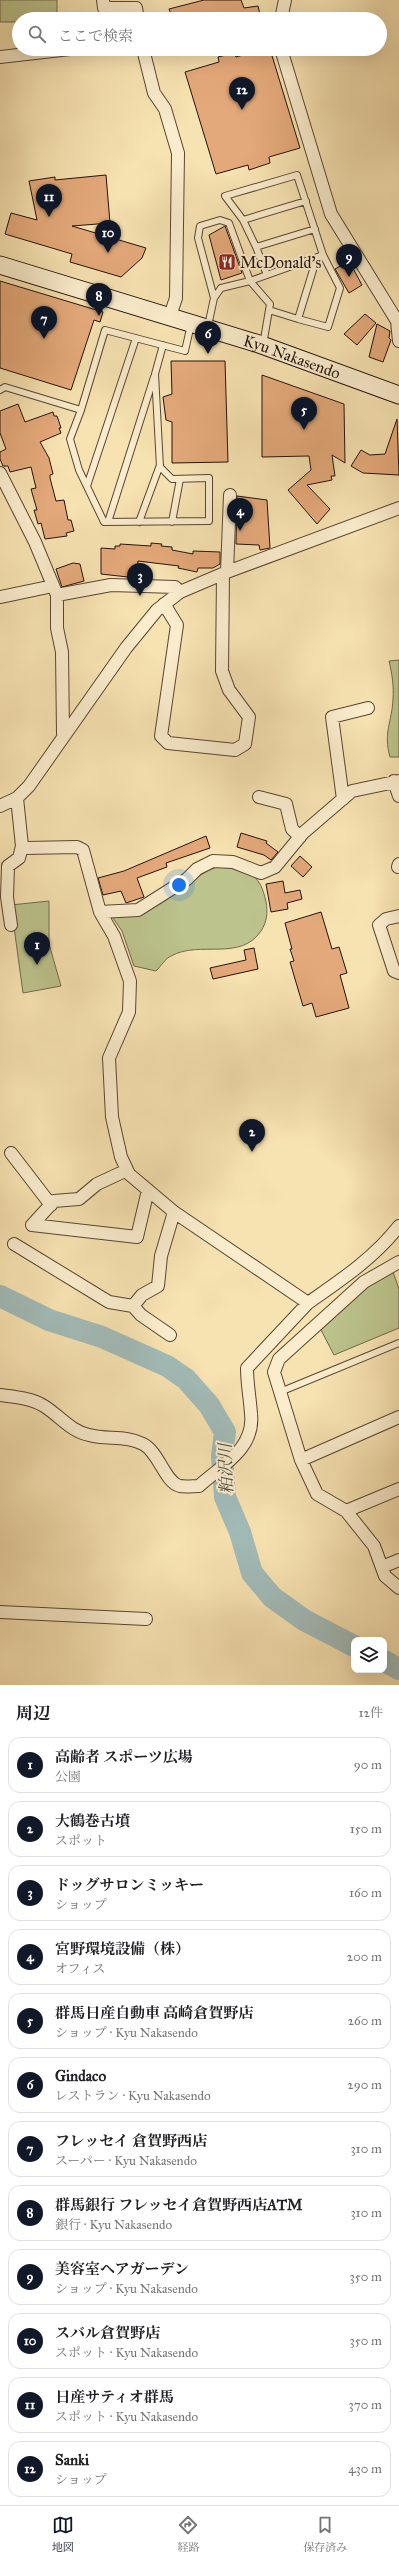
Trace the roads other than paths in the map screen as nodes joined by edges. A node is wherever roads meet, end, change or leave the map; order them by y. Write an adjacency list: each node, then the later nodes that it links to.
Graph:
1 (103, 0): 3 (street)
2 (285, 0): 4 (street)
3 (137, 12)
4 (282, 12)
5 (12, 56): 8 (street)
6 (145, 56): 20 (street)
7 (283, 56): 25 (street)
8 (0, 57)
9 (306, 201): 10 (lane); 10 (lane); 11 (lane)
10 (242, 220): 12 (lane)
11 (315, 229): 12 (lane); 13 (lane)
12 (256, 247): 16 (lane)
13 (324, 255): 14 (lane); 21 (lane)
14 (315, 258): 16 (lane); 21 (lane)
15 (0, 265): 20 (main road, Kyu Nakasendo)
16 (267, 275): 17 (lane)
17 (250, 281): 18 (lane); 18 (lane); 19 (lane)
18 (214, 298): 23 (lane)
19 (269, 310): 21 (lane); 27 (lane)
20 (170, 316): 22 (main road, Kyu Nakasendo)
21 (298, 319)
22 (191, 322): 23 (main road, Kyu Nakasendo); 26 (lane)
23 (208, 328): 27 (main road, Kyu Nakasendo)
24 (136, 338): 26 (lane); 31 (lane); 35 (lane)
25 (399, 341)
26 (163, 345): 28 (lane)
27 (263, 346): 30 (main road, Kyu Nakasendo)
28 (155, 374): 32 (lane); 38 (lane)
29 (0, 390): 31 (lane)
30 (399, 395)
31 (81, 410): 35 (lane)
32 (160, 465): 34 (lane); 39 (lane)
33 (0, 472): 42 (street)
34 (180, 479): 40 (lane); 40 (lane)
35 (87, 486): 38 (lane)
36 (230, 495): 41 (street)
37 (399, 508): 41 (street)
38 (108, 522): 39 (lane)
39 (139, 522): 40 (lane)
40 (172, 522)
41 (225, 573): 43 (street); 45 (street)
42 (55, 590): 43 (street); 44 (street); 47 (street)
43 (180, 592): 45 (street)
44 (1, 597)
45 (164, 604): 47 (street)
46 (368, 708): 52 (street)
47 (63, 734): 51 (street)
48 (396, 781): 49 (street); 52 (street)
49 (399, 796)
50 (259, 797): 54 (street)
51 (17, 798): 53 (street); 55 (street)
52 (343, 799): 54 (street)
53 (0, 806)
54 (300, 837): 56 (street)
55 (22, 846): 56 (street); 58 (street)
56 (100, 912): 61 (street)
57 (399, 916): 59 (street)
58 (11, 925)
59 (399, 973)
60 (11, 1153): 63 (street)
61 (127, 1170): 62 (street); 63 (street)
62 (148, 1190): 63 (street); 64 (street)
63 (51, 1205)
64 (174, 1212): 68 (street); 69 (street)
65 (399, 1226): 68 (street)
66 (14, 1244): 69 (street)
67 (399, 1262): 72 (street)
68 (308, 1303): 73 (street)
69 (133, 1306): 70 (street)
70 (170, 1335)
71 (399, 1343): 72 (lane)
72 (280, 1392): 75 (street)
73 (0, 1395)
74 (399, 1417): 75 (street)
75 (301, 1460): 77 (street)
76 (399, 1489): 77 (street)
77 (346, 1511): 79 (street)
78 (399, 1560): 79 (street)
79 (382, 1567): 80 (street)
80 (399, 1588)
81 (0, 1612): 82 (street)
82 (146, 1619)

